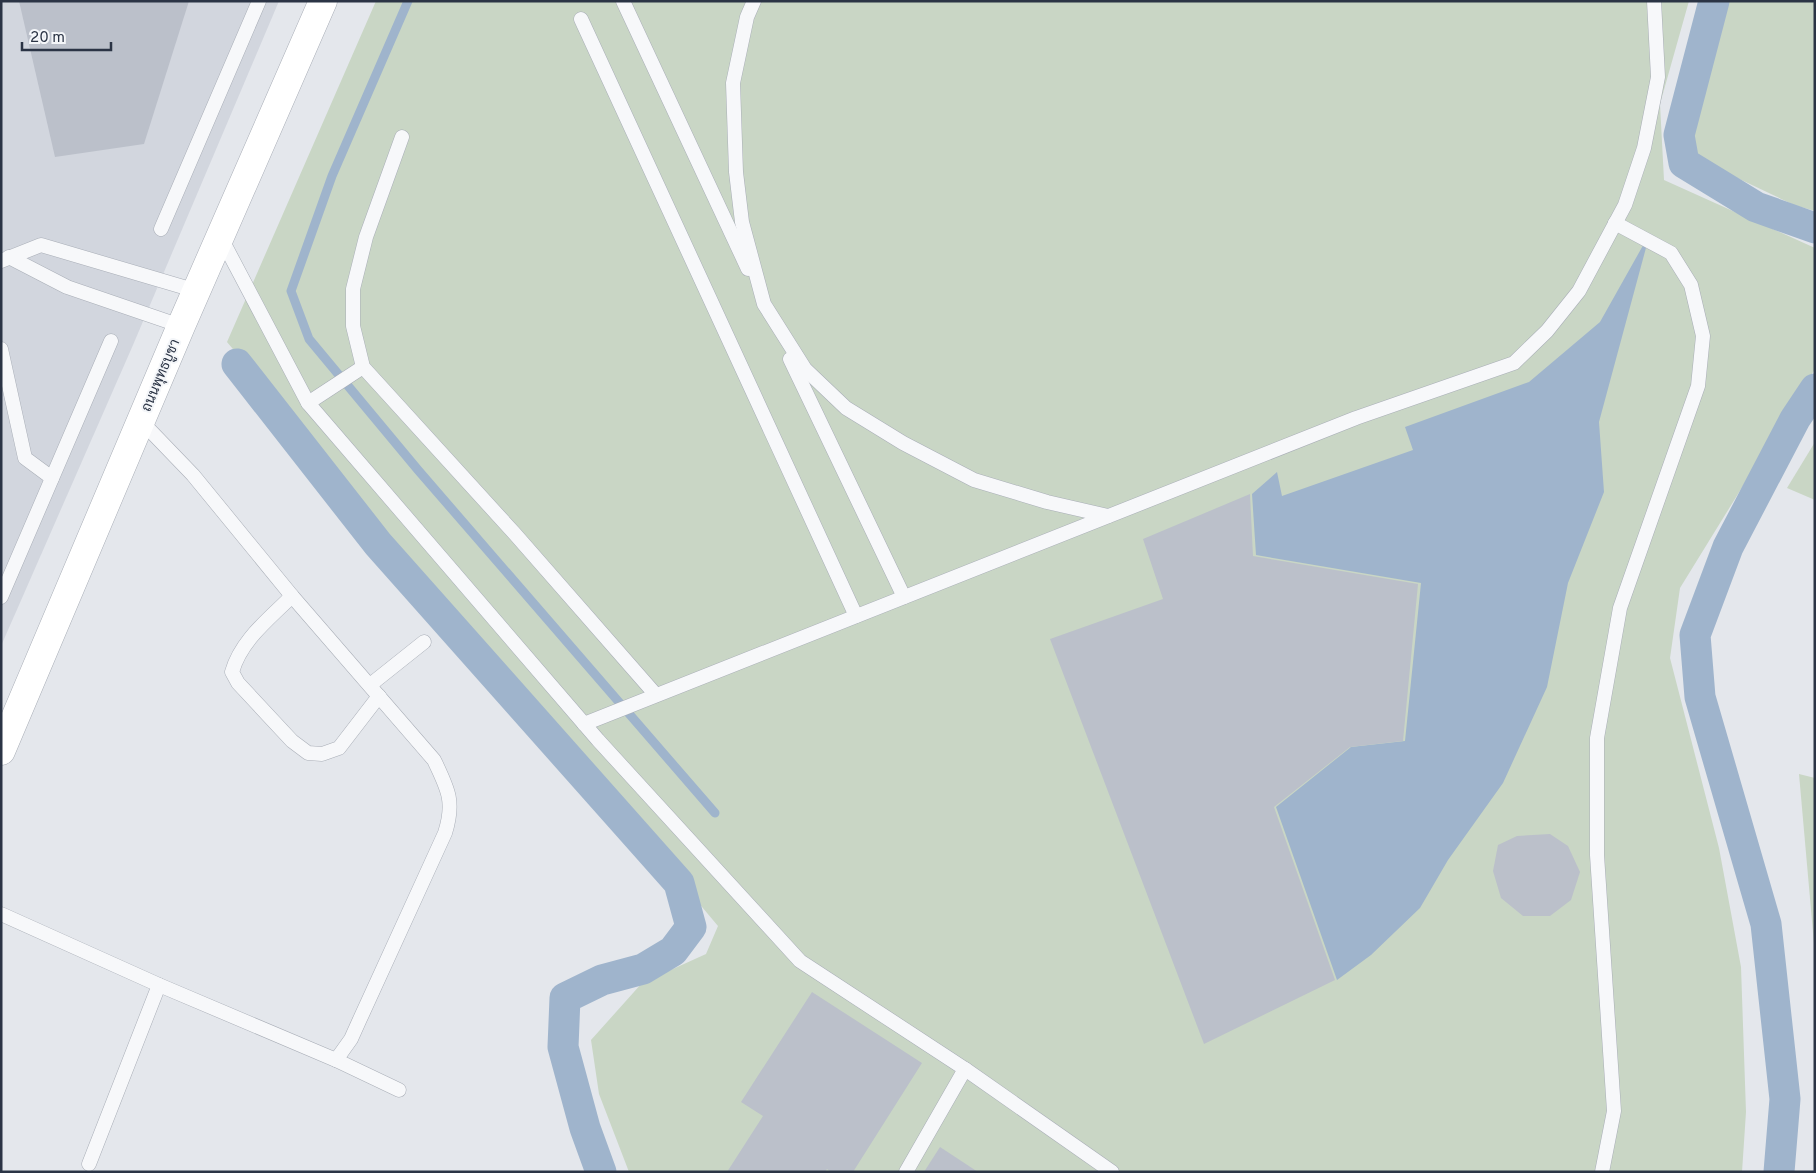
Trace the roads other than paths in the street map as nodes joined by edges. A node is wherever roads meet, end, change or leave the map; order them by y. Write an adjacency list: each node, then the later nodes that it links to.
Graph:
1 (259, 1): 9 (lane)
2 (323, 1): 10 (main road, ถนนพุทธบูชา)
3 (623, 1): 13 (lane)
4 (754, 1): 13 (lane)
5 (1654, 1): 8 (lane)
6 (581, 19): 25 (lane)
7 (402, 137): 17 (lane)
8 (1615, 223): 21 (lane); 40 (lane)
9 (162, 229)
10 (220, 236): 12 (main road, ถนนพุทธบูชา); 18 (lane)
11 (5, 259): 12 (lane); 14 (lane)
12 (197, 290): 14 (main road, ถนนพุทธบูชา)
13 (764, 304): 21 (lane); 24 (lane)
14 (181, 326): 19 (main road, ถนนพุทธบูชา)
15 (111, 341): 20 (lane)
16 (1, 349): 20 (lane)
17 (363, 367): 18 (lane); 28 (lane)
18 (308, 403): 30 (lane)
19 (141, 421): 22 (lane); 31 (main road, ถนนพุทธบูชา)
20 (52, 478): 23 (lane)
21 (1108, 516): 24 (lane)
22 (292, 596): 27 (lane); 29 (lane)
23 (1, 597)
24 (904, 597): 25 (lane)
25 (856, 616): 28 (lane)
26 (424, 642): 27 (lane)
27 (370, 685): 29 (lane)
28 (656, 695): 30 (lane)
29 (380, 696): 34 (lane)
30 (584, 724): 35 (lane)
31 (1, 751)
32 (1, 914): 33 (lane)
33 (159, 985): 34 (lane); 37 (lane)
34 (336, 1060): 36 (lane)
35 (965, 1069): 38 (lane); 39 (lane)
36 (399, 1090)
37 (89, 1164)
38 (906, 1172)
39 (1112, 1172)
40 (1602, 1172)

